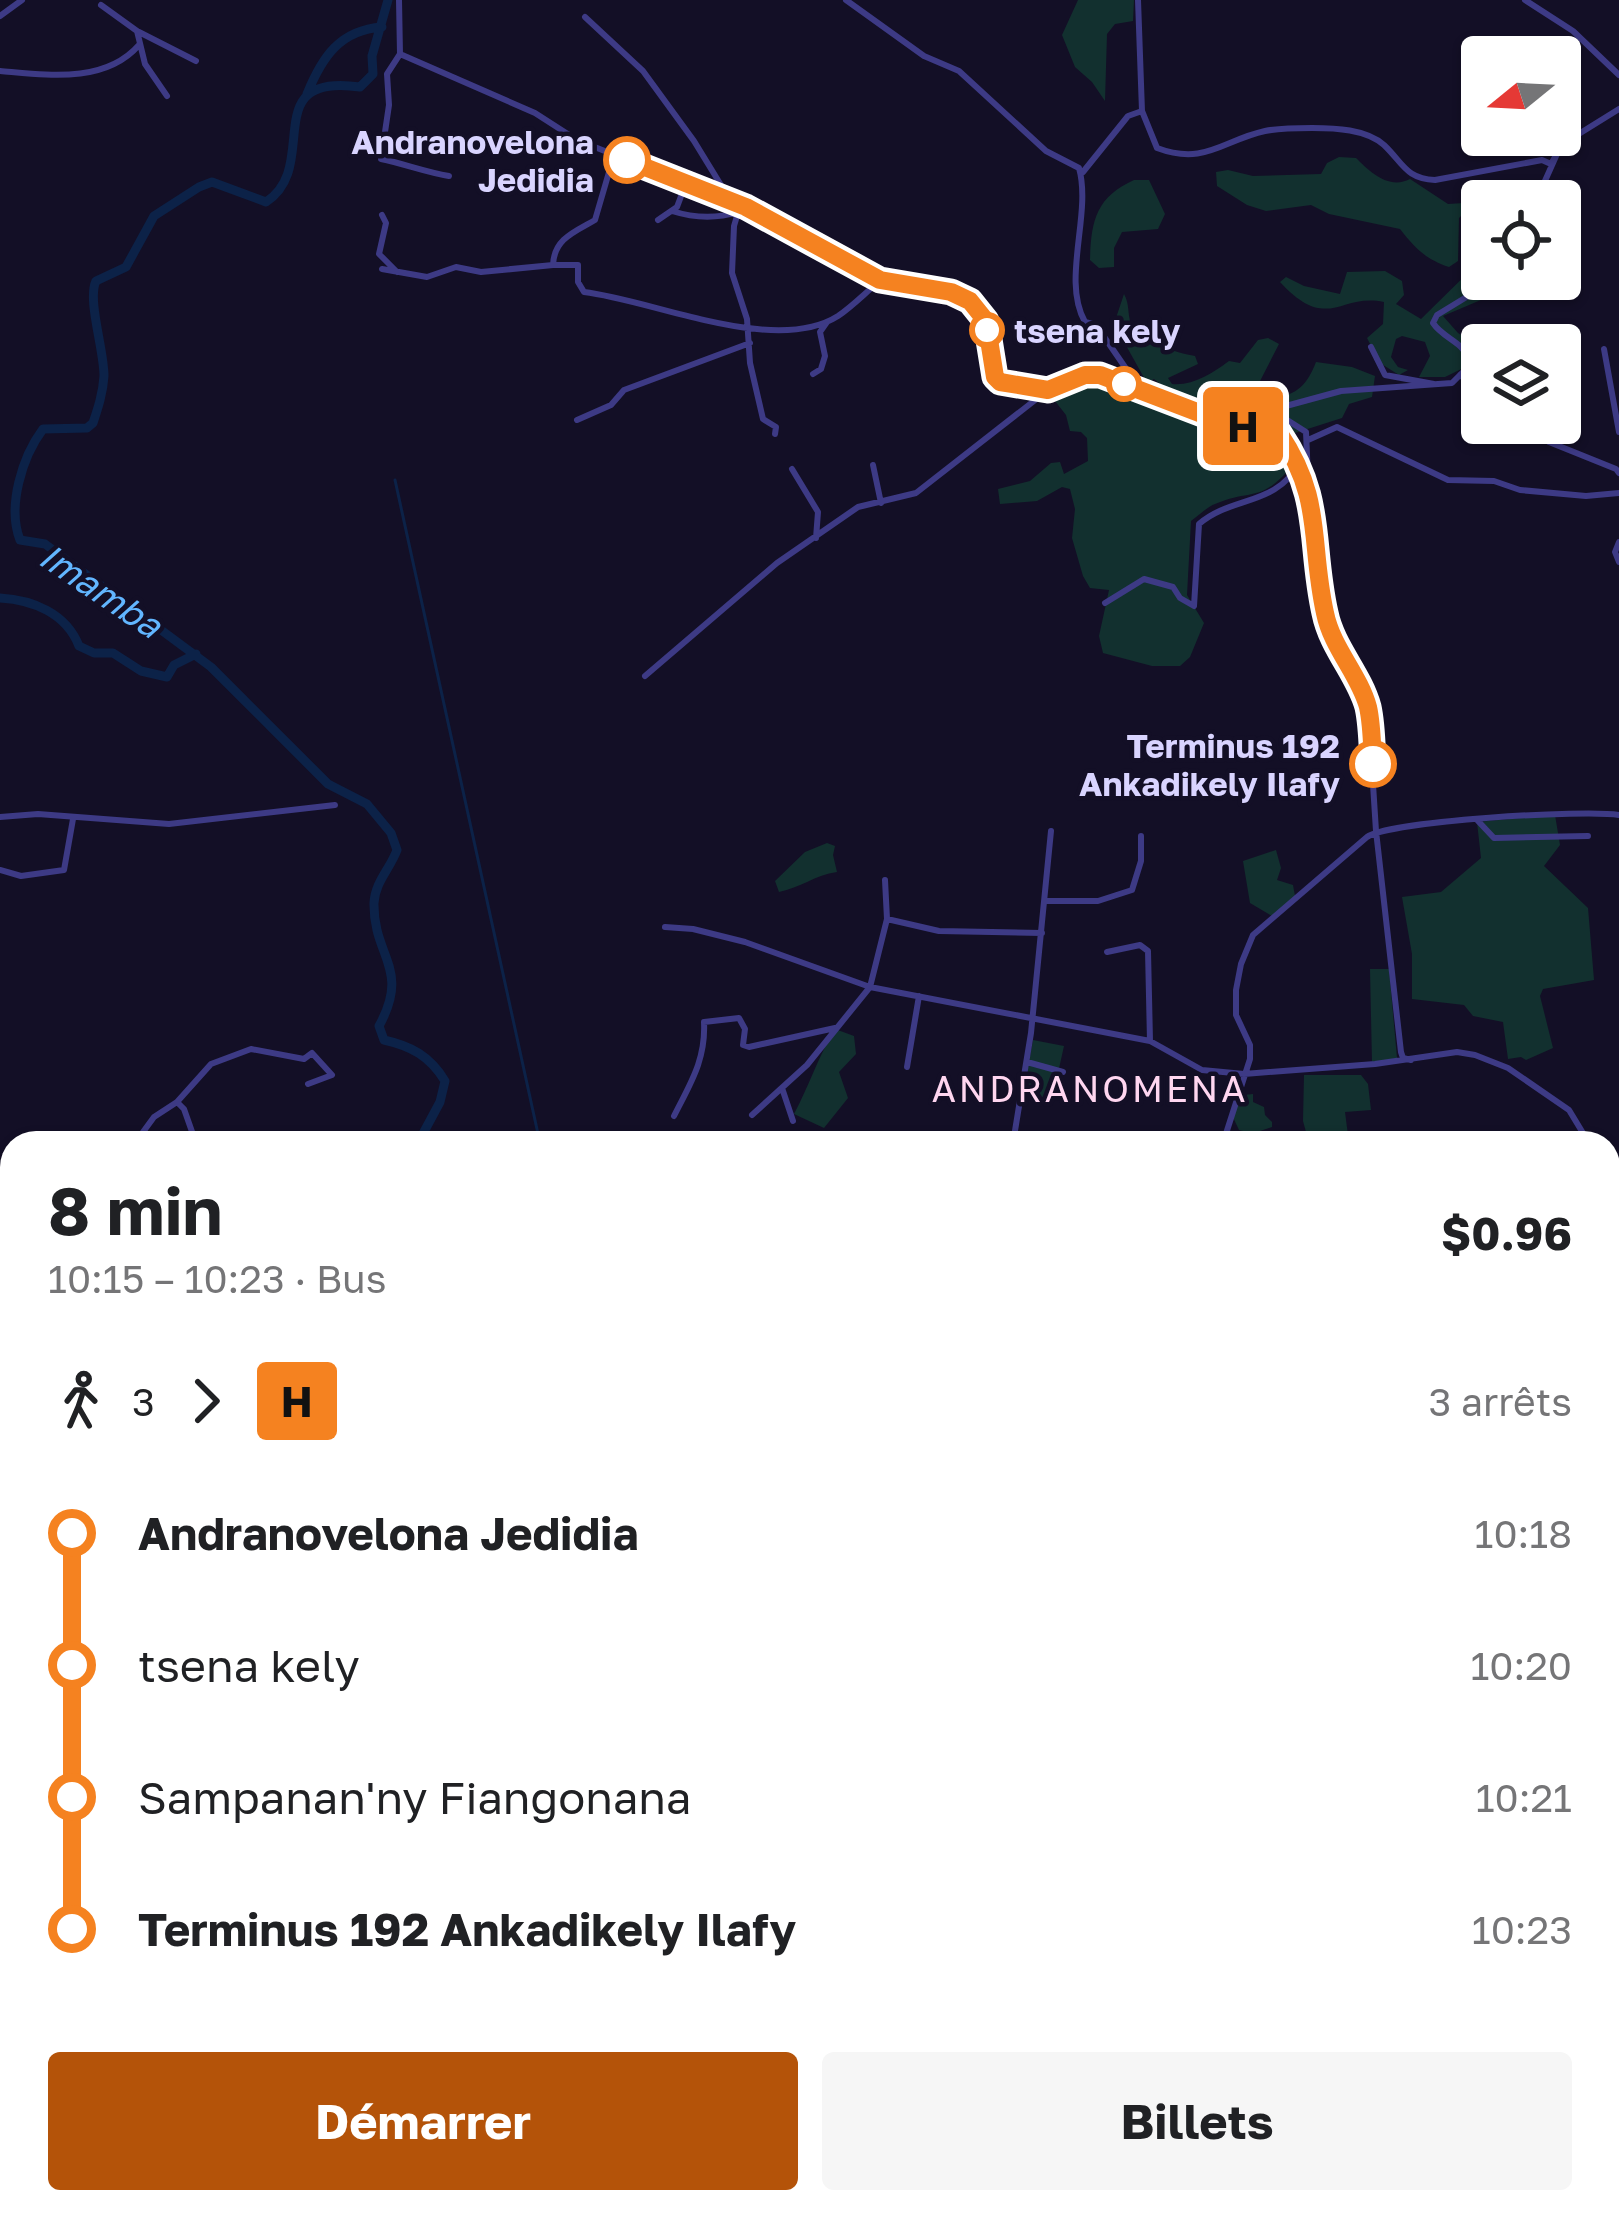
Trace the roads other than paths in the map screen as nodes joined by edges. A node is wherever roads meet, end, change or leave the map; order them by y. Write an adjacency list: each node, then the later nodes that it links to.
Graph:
1 (22, 0): 8 (street)
2 (399, 0): 12 (street)
3 (846, 0): 6 (street)
4 (1138, 0): 18 (street)
5 (1525, 0): 15 (street)
6 (859, 3): 21 (street)
7 (101, 5): 10 (street)
8 (0, 16)
9 (586, 17): 25 (street)
10 (137, 31): 11 (street); 13 (street)
11 (139, 44): 14 (street); 16 (street)
12 (400, 54): 19 (street); 22 (street)
13 (196, 61)
14 (0, 71)
15 (1619, 75)
16 (167, 96)
17 (1619, 109): 20 (street)
18 (1142, 111): 20 (street); 21 (street)
19 (614, 155): 24 (street); 29 (street)
20 (1555, 157): 23 (street)
21 (1082, 173): 42 (street)
22 (449, 176)
23 (1545, 180)
24 (686, 183): 25 (street); 26 (street)
25 (739, 209): 26 (street); 32 (street); 35 (street)
26 (672, 211): 28 (street)
27 (382, 214): 31 (street)
28 (658, 220)
29 (553, 265): 31 (street); 35 (street)
30 (382, 269): 31 (street)
31 (398, 272)
32 (880, 280): 34 (street); 43 (street)
33 (1462, 300): 40 (street)
34 (830, 320): 35 (street); 39 (street)
35 (749, 328): 36 (street)
36 (750, 343): 44 (street); 46 (street)
37 (1372, 347): 41 (street)
38 (1604, 350): 45 (street)
39 (813, 374)
40 (1460, 375): 41 (street)
41 (1444, 385): 47 (street)
42 (1140, 388): 43 (street); 49 (street)
43 (1048, 390): 55 (street)
44 (577, 420)
45 (1619, 432)
46 (775, 434)
47 (1308, 440): 53 (street); 54 (street)
48 (1554, 444): 52 (street)
49 (1299, 463): 53 (street); 59 (street)
50 (873, 465): 55 (street)
51 (792, 469): 56 (street)
52 (1619, 473)
53 (1308, 485): 67 (street)
54 (1619, 493)
55 (881, 503): 56 (street)
56 (816, 538): 60 (street)
57 (1619, 542): 58 (street)
58 (1619, 562)
59 (1105, 603)
60 (645, 676)
61 (335, 805): 64 (street)
62 (1619, 814): 65 (street)
63 (0, 817): 64 (street)
64 (73, 817): 70 (street)
65 (1478, 821): 67 (street); 69 (street)
66 (1052, 831): 72 (street)
67 (1376, 831): 82 (street); 86 (street)
68 (1141, 836): 72 (street)
69 (1588, 836)
70 (0, 870)
71 (885, 880): 73 (street)
72 (1045, 901): 75 (street)
73 (887, 920): 75 (street); 77 (street)
74 (665, 927): 77 (street)
75 (1042, 933): 79 (street)
76 (1107, 952): 81 (street)
77 (870, 987): 78 (street); 80 (street)
78 (919, 996): 79 (street); 84 (street)
79 (1032, 1018): 81 (street); 83 (street)
80 (835, 1028): 88 (street); 91 (street)
81 (1150, 1041): 86 (street)
82 (1411, 1060): 86 (street); 97 (street)
83 (1027, 1062): 85 (street); 95 (street)
84 (907, 1067)
85 (1063, 1072)
86 (1244, 1074): 96 (street)
87 (308, 1084): 89 (street)
88 (782, 1088): 90 (street); 92 (street)
89 (177, 1102): 93 (street); 94 (street)
90 (752, 1115)
91 (674, 1116)
92 (793, 1121)
93 (144, 1131)
94 (192, 1131)
95 (1015, 1131)
96 (1227, 1131)
97 (1582, 1131)

